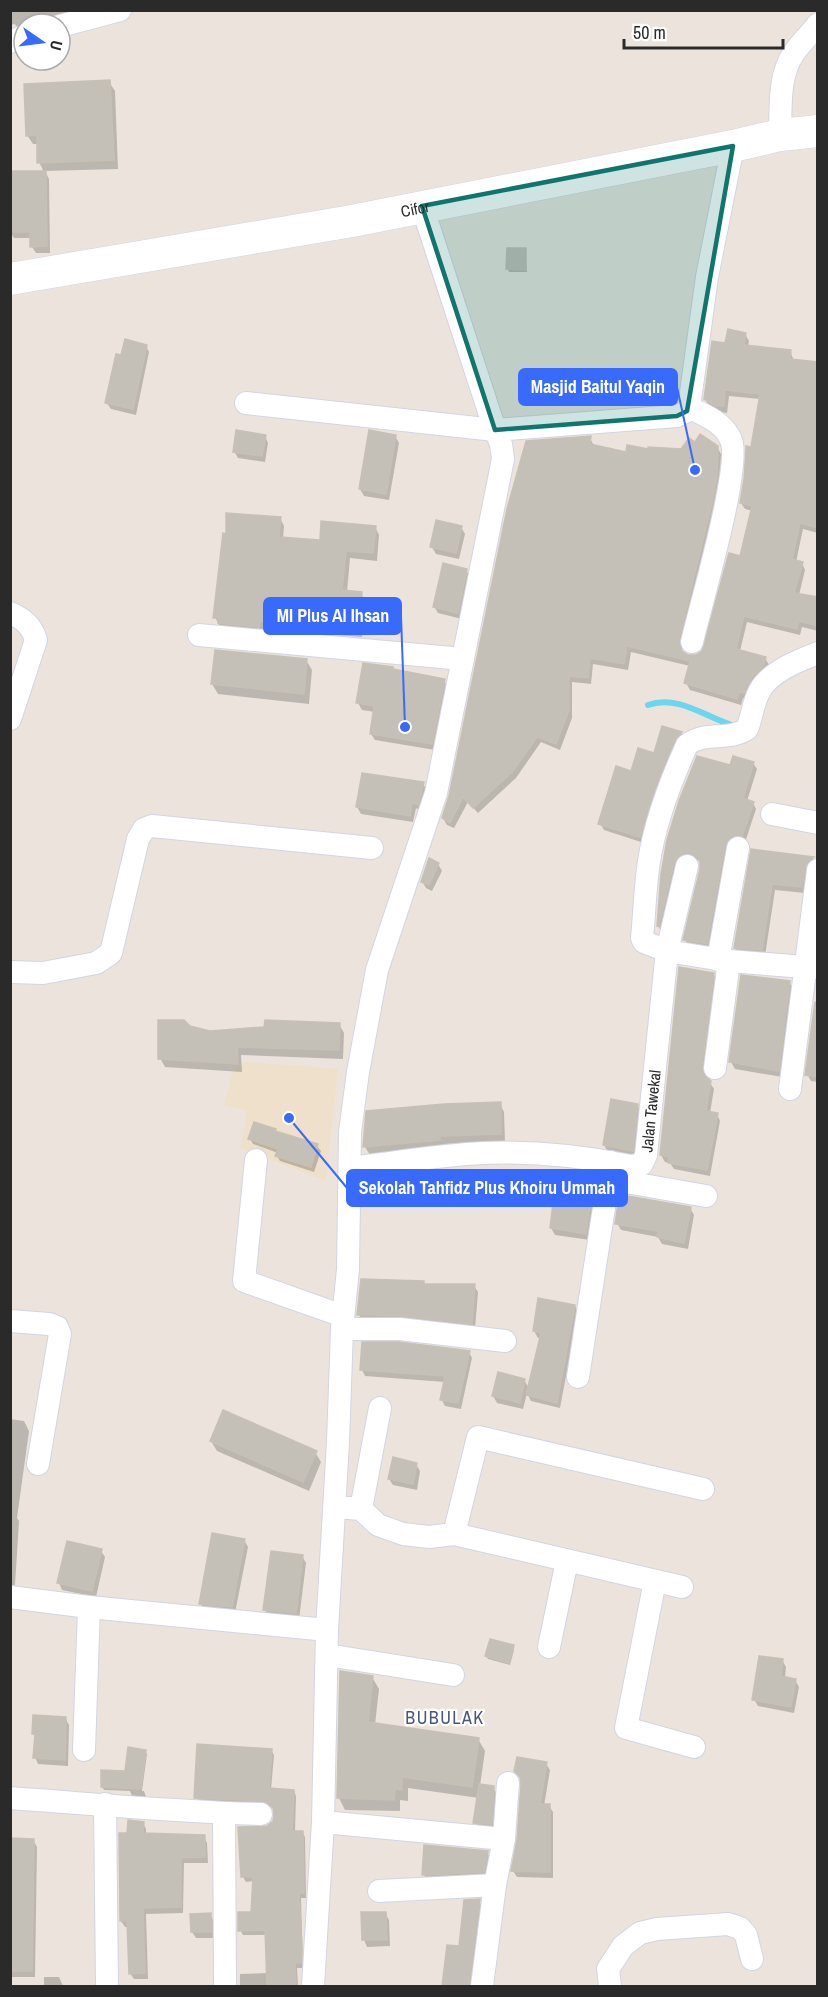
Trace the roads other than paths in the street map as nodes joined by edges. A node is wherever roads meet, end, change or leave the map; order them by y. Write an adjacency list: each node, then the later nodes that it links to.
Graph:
1 (120, 10): 2 (street)
2 (72, 23)
3 (818, 24): 5 (street)
4 (818, 131): 5 (street, Cifor)
5 (780, 135): 6 (street, Cifor)
6 (733, 146): 7 (street, Cifor); 10 (street)
7 (422, 206): 8 (street, Cifor); 11 (street)
8 (10, 279)
9 (246, 403): 11 (street)
10 (689, 407): 11 (street); 14 (street)
11 (495, 430): 16 (street)
12 (10, 613): 17 (street)
13 (199, 635): 16 (street)
14 (692, 642)
15 (818, 653): 24 (street)
16 (462, 659): 31 (street)
17 (10, 719)
18 (772, 814): 19 (street)
19 (818, 823)
20 (372, 848): 27 (street)
21 (738, 848): 25 (street)
22 (687, 866): 24 (street)
23 (818, 870): 26 (street)
24 (667, 951): 25 (street); 32 (street, Jalan Tawekal)
25 (723, 960): 26 (street); 28 (street)
26 (812, 968): 29 (street)
27 (10, 972)
28 (715, 1068)
29 (790, 1089)
30 (256, 1160): 35 (street)
31 (350, 1168): 32 (street, Jalan Tawekal); 35 (street)
32 (610, 1170): 33 (street); 37 (street)
33 (706, 1196)
34 (10, 1322): 39 (street)
35 (342, 1322): 36 (street); 41 (street)
36 (505, 1341)
37 (578, 1377)
38 (380, 1408): 42 (street)
39 (38, 1464)
40 (703, 1489): 43 (street)
41 (334, 1507): 42 (street); 49 (street)
42 (360, 1509): 43 (street)
43 (454, 1534): 44 (street)
44 (567, 1561): 45 (street); 50 (street)
45 (655, 1581): 46 (street); 53 (street)
46 (682, 1587)
47 (10, 1597): 48 (street)
48 (89, 1607): 49 (street); 54 (street)
49 (327, 1630): 51 (street)
50 (549, 1647)
51 (327, 1655): 52 (street); 60 (street)
52 (453, 1675)
53 (694, 1747)
54 (84, 1750)
55 (508, 1783): 61 (street)
56 (10, 1798): 57 (street)
57 (105, 1804): 58 (street); 65 (street)
58 (224, 1813): 59 (street); 66 (street)
59 (261, 1814)
60 (322, 1822): 61 (street); 67 (street)
61 (504, 1839): 62 (street)
62 (495, 1885): 63 (street); 68 (street)
63 (379, 1891)
64 (752, 1959): 69 (street)
65 (107, 1986)
66 (225, 1986)
67 (313, 1986)
68 (482, 1986)
69 (610, 1986)

